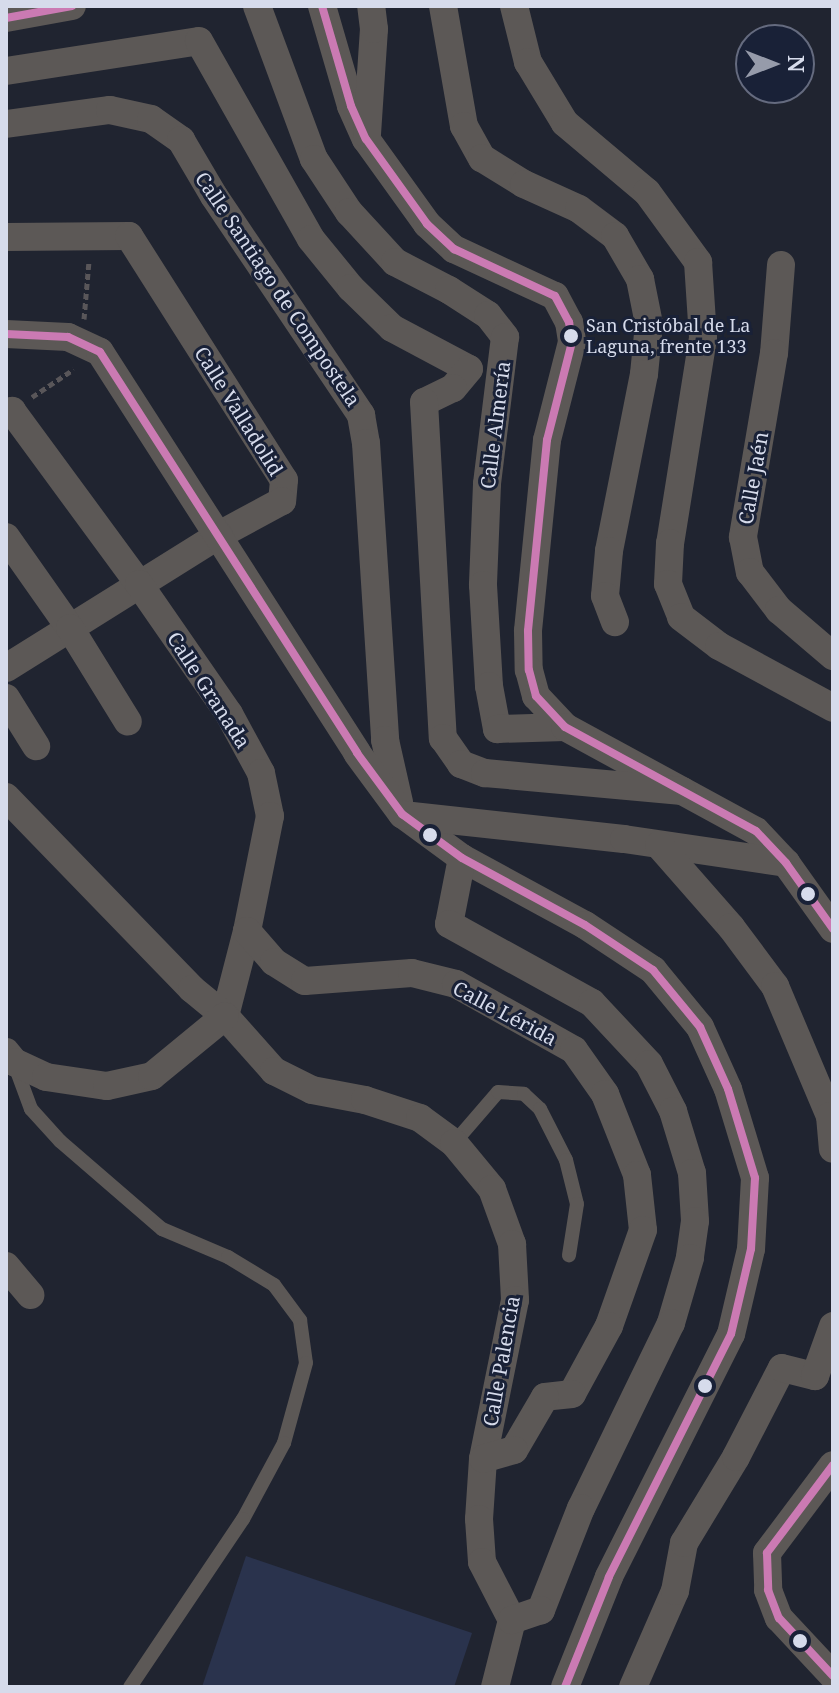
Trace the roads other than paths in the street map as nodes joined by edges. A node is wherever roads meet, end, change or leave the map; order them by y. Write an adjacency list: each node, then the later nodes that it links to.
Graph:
1 (72, 6): 7 (street)
2 (257, 6): 25 (street, Calle Almería)
3 (322, 6): 10 (street)
4 (371, 6): 10 (street)
5 (443, 6): 18 (street)
6 (514, 6): 23 (street)
7 (6, 18)
8 (6, 71): 27 (street)
9 (6, 124): 29 (street, Calle Santiago de Compostela)
10 (366, 139): 25 (street)
11 (6, 237): 15 (street, Calle Valladolid)
12 (781, 265): 20 (street, Calle Jaén)
13 (6, 334): 15 (street)
14 (9, 412): 17 (street, Calle Granada)
15 (219, 535): 17 (street, Calle Valladolid); 29 (street)
16 (6, 537): 19 (street)
17 (139, 584): 19 (street, Calle Valladolid); 34 (street, Calle Granada)
18 (615, 622)
19 (70, 628): 21 (street, Calle Valladolid); 24 (street)
20 (833, 656)
21 (6, 668)
22 (6, 698): 26 (street)
23 (833, 708)
24 (128, 722)
25 (565, 727): 27 (street)
26 (36, 746)
27 (682, 791): 32 (street)
28 (6, 797): 35 (street, Calle Palencia)
29 (402, 814): 30 (street); 31 (street)
30 (659, 845): 32 (street); 38 (street)
31 (462, 858): 45 (street); 49 (street)
32 (786, 863): 33 (street)
33 (833, 929)
34 (247, 931): 35 (street, Calle Granada); 43 (street, Calle Lérida)
35 (225, 1016): 36 (street); 37 (street, Calle Palencia)
36 (10, 1057): 47 (lane)
37 (454, 1143): 39 (lane); 43 (street, Calle Palencia)
38 (833, 1149)
39 (569, 1255)
40 (6, 1266): 41 (street)
41 (30, 1295)
42 (833, 1326): 50 (street)
43 (483, 1459): 45 (street, Calle Palencia)
44 (833, 1465): 46 (street)
45 (512, 1620): 48 (street)
46 (833, 1676)
47 (130, 1687)
48 (495, 1687)
49 (565, 1687)
50 (633, 1687)

